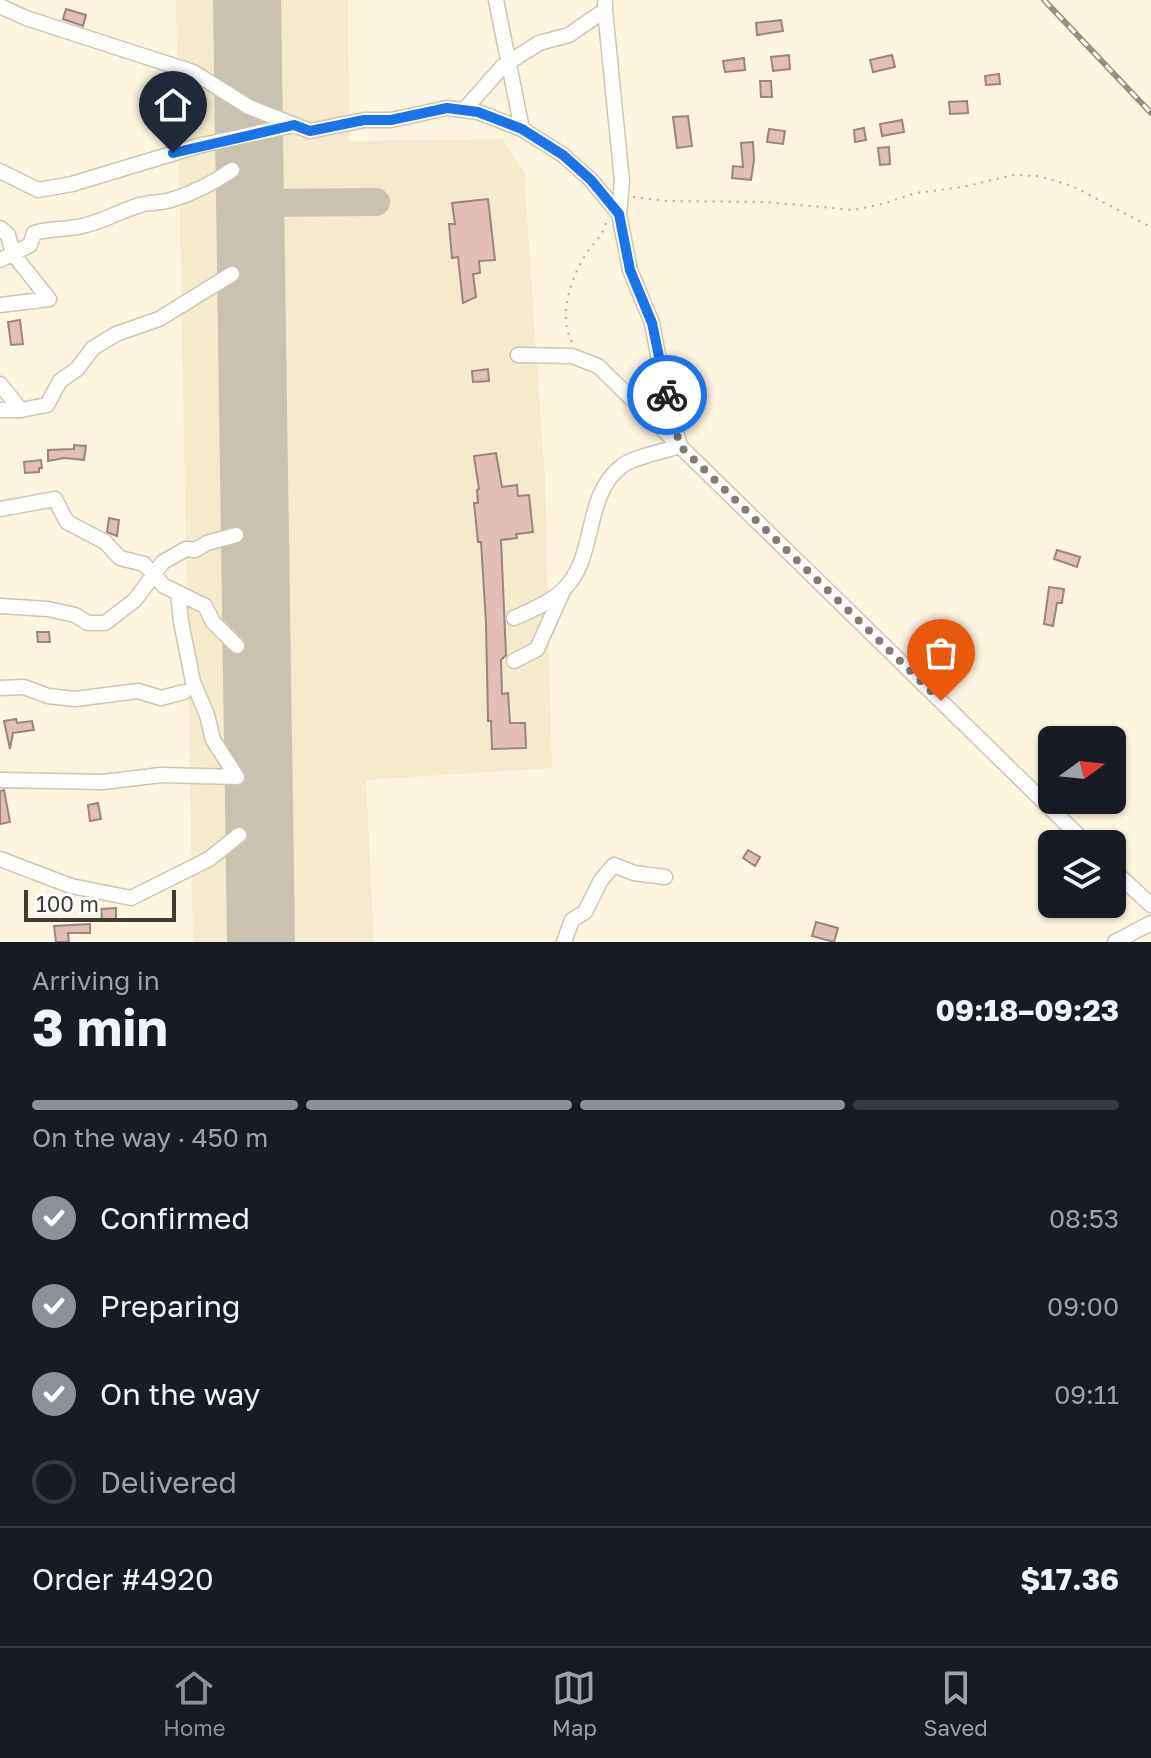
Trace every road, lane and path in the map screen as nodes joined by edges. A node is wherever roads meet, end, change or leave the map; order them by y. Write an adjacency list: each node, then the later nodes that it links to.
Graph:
1 (496, 0): 4 (street)
2 (605, 5): 4 (street); 10 (street)
3 (0, 6): 6 (street)
4 (507, 63): 5 (street); 7 (street)
5 (464, 110): 6 (street); 7 (street)
6 (294, 125): 9 (street)
7 (522, 129): 11 (street)
8 (232, 170): 15 (street)
9 (0, 171)
10 (622, 194): 12 (street); 13 (path)
11 (606, 197): 12 (street); 18 (path)
12 (619, 214): 23 (street)
13 (1151, 227)
14 (0, 228): 15 (street)
15 (6, 257): 17 (street)
16 (232, 274): 22 (street)
17 (0, 305)
18 (574, 346)
19 (518, 355): 23 (street)
20 (0, 384): 22 (street)
21 (0, 410): 22 (street)
22 (21, 410)
23 (680, 446): 27 (street); 36 (street)
24 (0, 509): 26 (street)
25 (236, 535): 26 (street)
26 (155, 576): 28 (street); 29 (street)
27 (563, 591): 30 (street); 32 (street)
28 (178, 593): 31 (street); 35 (street)
29 (0, 606)
30 (514, 618)
31 (237, 646)
32 (514, 661)
33 (0, 688): 34 (street)
34 (184, 692)
35 (0, 780)
36 (1073, 830)
37 (239, 835): 38 (street)
38 (0, 859)
39 (665, 877): 43 (street)
40 (1126, 882): 41 (street)
41 (1151, 905)
42 (1151, 923): 44 (street)
43 (564, 942)
44 (1115, 942)

